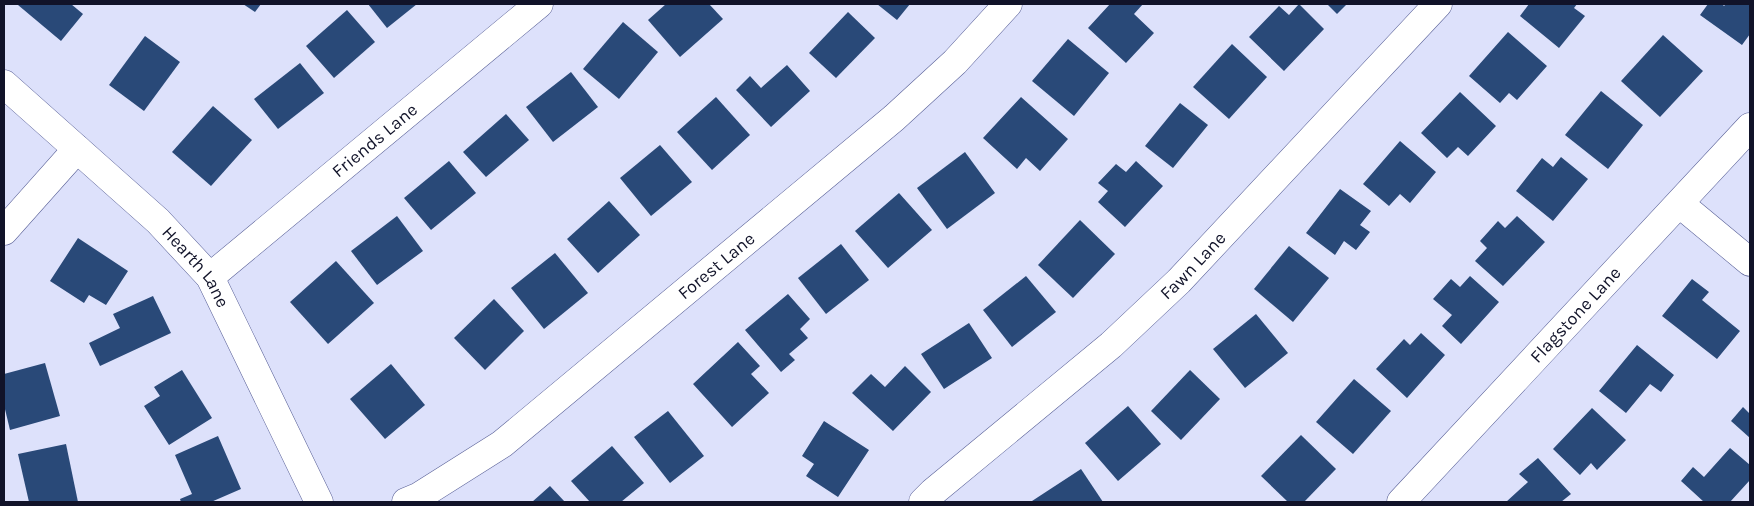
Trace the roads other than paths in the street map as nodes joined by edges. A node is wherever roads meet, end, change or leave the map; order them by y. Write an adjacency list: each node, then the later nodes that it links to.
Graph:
1 (539, 4): 10 (street, Friends Lane)
2 (1008, 4): 12 (street, Forest Lane)
3 (1438, 4): 13 (street, Fawn Lane)
4 (4, 84): 6 (street, Hearth Lane)
5 (1750, 127): 7 (street, Flagstone Lane)
6 (77, 149): 8 (street); 10 (street, Hearth Lane)
7 (1680, 204): 9 (street); 14 (street, Flagstone Lane)
8 (4, 231)
9 (1750, 262)
10 (210, 277): 11 (street, Hearth Lane)
11 (319, 502)
12 (406, 502)
13 (924, 502)
14 (1401, 502)

